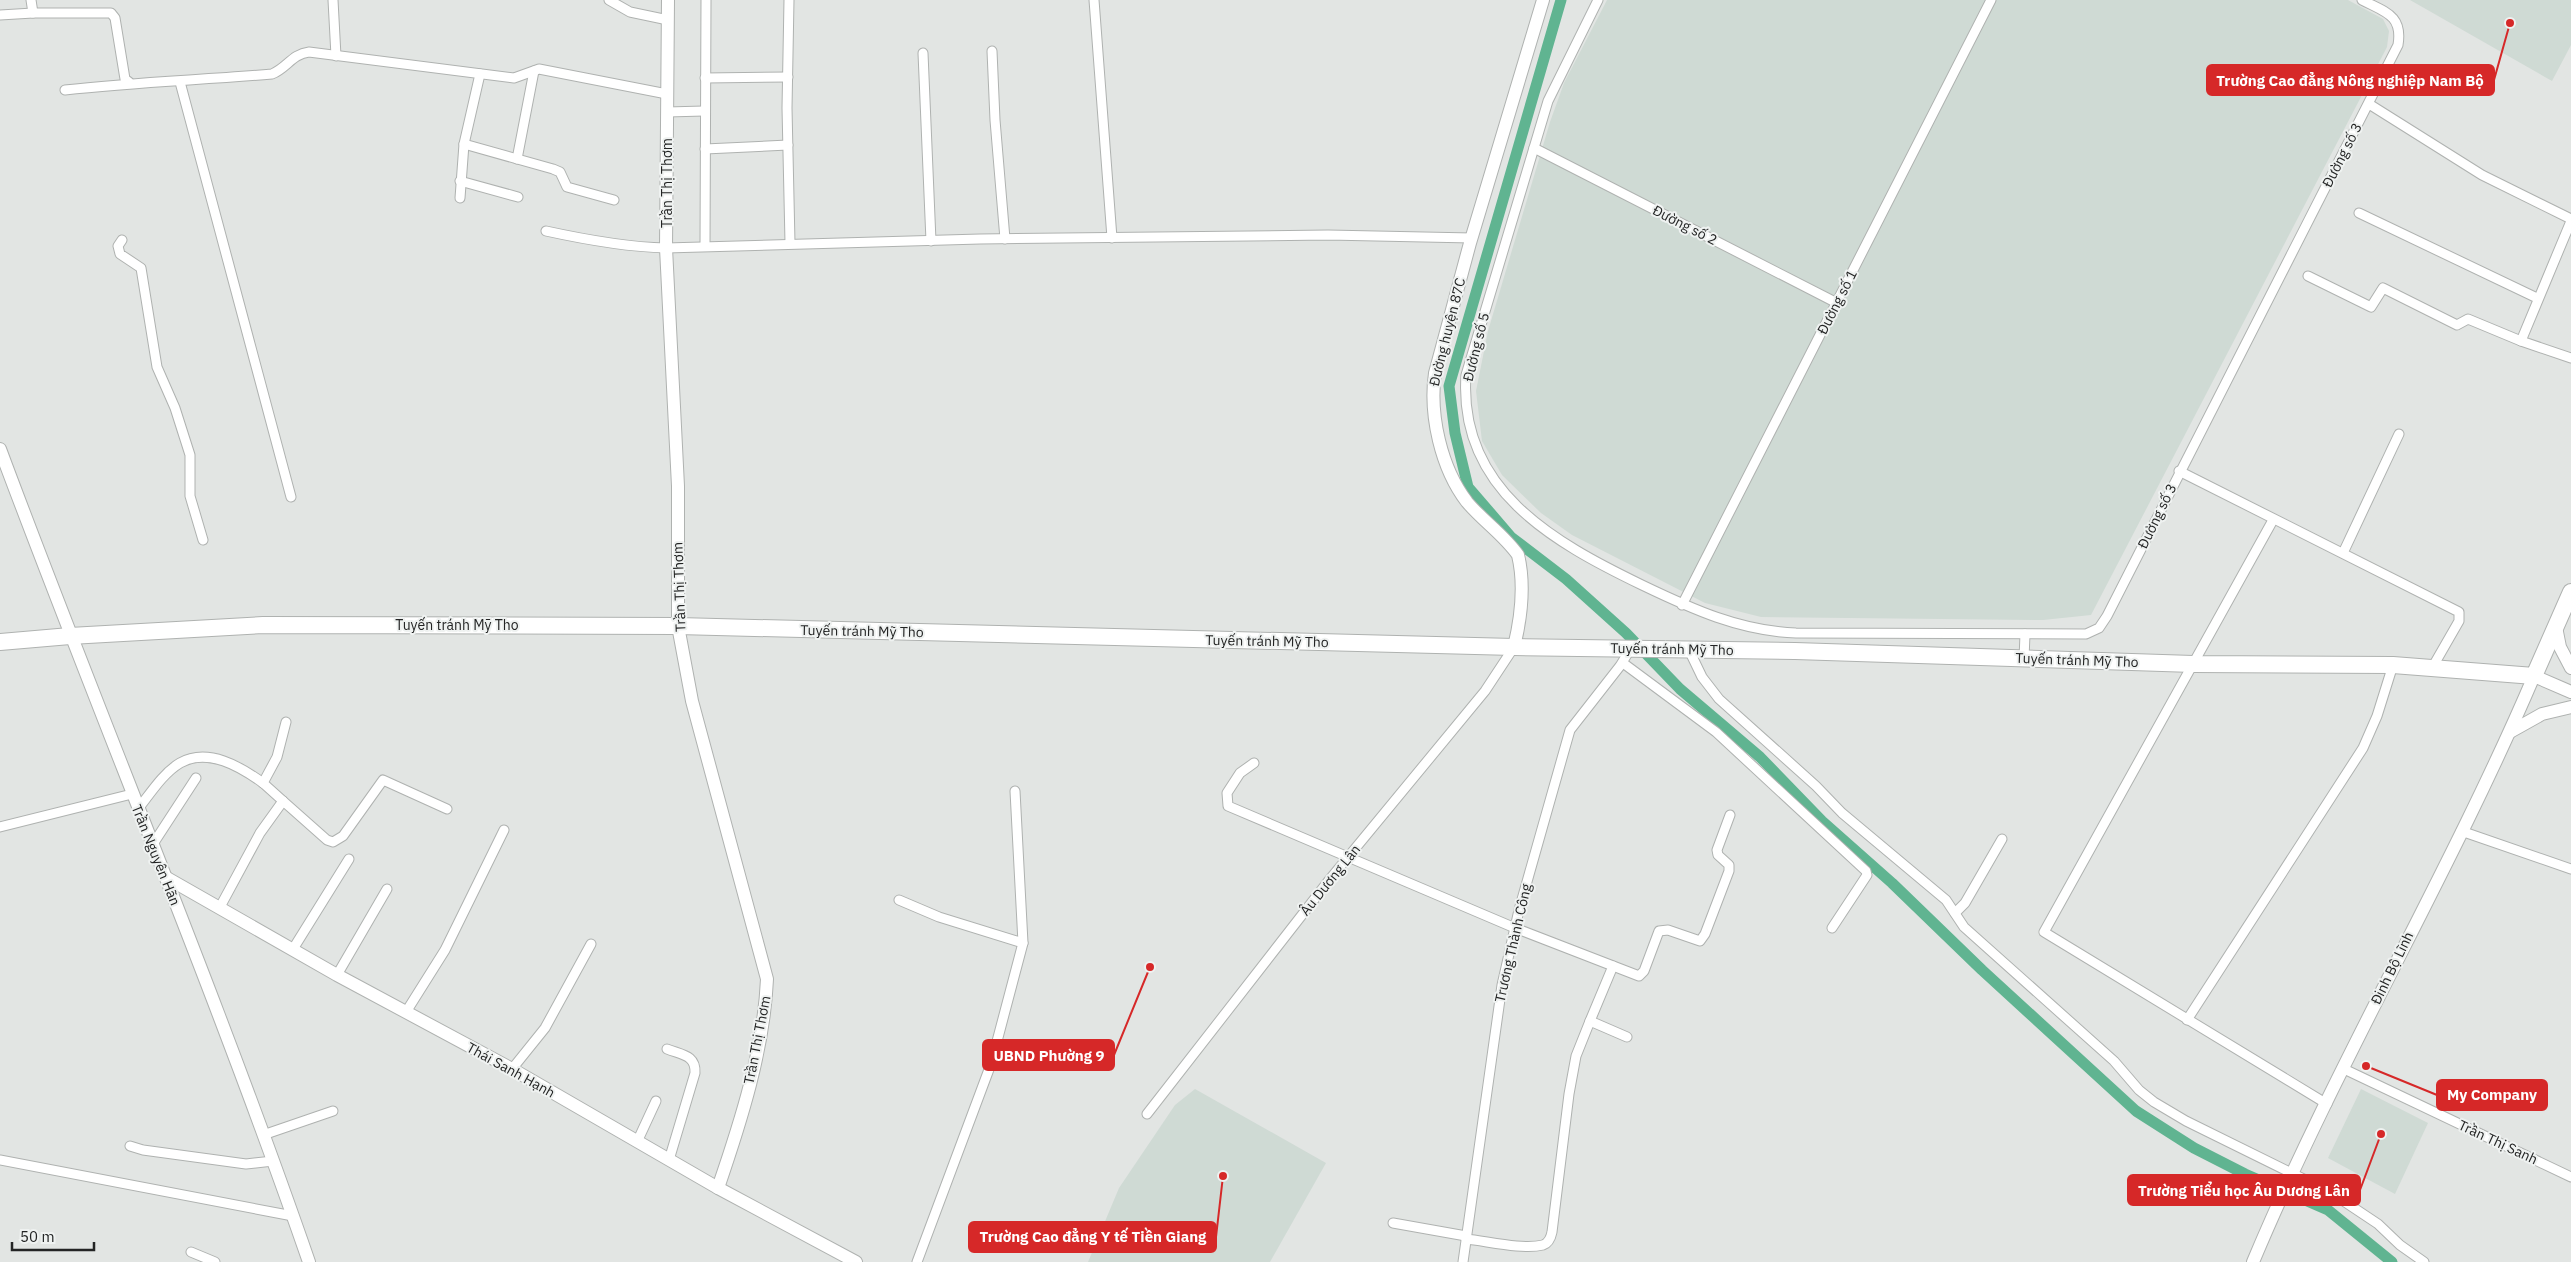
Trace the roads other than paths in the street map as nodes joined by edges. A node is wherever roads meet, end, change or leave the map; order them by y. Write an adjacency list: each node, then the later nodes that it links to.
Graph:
1 (32, 0): 12 (street)
2 (333, 0): 17 (street)
3 (609, 0): 14 (street)
4 (668, 0): 14 (street, Trần Thị Thơm)
5 (706, 0): 21 (street)
6 (789, 0): 20 (street)
7 (1094, 0): 41 (street)
8 (1543, 0): 42 (street, Đường huyện 87C)
9 (1598, 0): 31 (street, Đường số 5)
10 (1991, 0): 51 (street, Đường số 1)
11 (2362, 0): 26 (street, Đường số 3)
12 (33, 12): 13 (street); 22 (street)
13 (0, 15)
14 (668, 20): 25 (street, Trần Thị Thơm)
15 (992, 51): 43 (street)
16 (923, 53): 45 (street)
17 (336, 56): 19 (street); 23 (street)
18 (534, 71): 19 (street); 25 (street); 33 (street)
19 (480, 74): 29 (street)
20 (788, 77): 21 (street); 30 (street)
21 (705, 78): 27 (street)
22 (129, 82): 23 (street); 24 (street)
23 (180, 82): 57 (street)
24 (65, 90)
25 (667, 94): 28 (street, Trần Thị Thơm)
26 (2369, 104): 39 (street); 56 (street, Đường số 3)
27 (701, 111): 28 (street); 32 (street)
28 (670, 112): 48 (street, Trần Thị Thơm)
29 (464, 144): 33 (street); 34 (street)
30 (788, 145): 32 (street); 46 (street)
31 (1534, 148): 51 (street, Đường số 2); 62 (street, Đường số 5)
32 (704, 150): 47 (street)
33 (517, 160): 37 (street)
34 (460, 181): 35 (street); 36 (street)
35 (518, 197)
36 (460, 198)
37 (614, 200)
38 (2359, 213): 50 (street)
39 (2571, 220): 50 (street)
40 (546, 231): 48 (street)
41 (1112, 238): 42 (street); 43 (street)
42 (1472, 238): 69 (street, Đường huyện 87C)
43 (1005, 239): 45 (street)
44 (122, 240): 59 (street)
45 (931, 241): 46 (street)
46 (790, 243): 47 (street)
47 (705, 246): 48 (street)
48 (670, 247): 63 (street, Trần Thị Thơm)
49 (2308, 276): 52 (street)
50 (2537, 298): 52 (street)
51 (1837, 302): 62 (street, Đường số 1)
52 (2521, 340): 53 (street)
53 (2571, 358)
54 (2399, 434): 60 (street)
55 (0, 448): 67 (street, Trần Nguyên Hãn)
56 (2179, 471): 58 (street); 66 (street, Đường số 3)
57 (291, 497)
58 (2273, 520): 60 (street); 75 (street)
59 (203, 540)
60 (2343, 553): 77 (street)
61 (2571, 592): 64 (highway)
62 (1682, 605): 65 (street, Đường số 3)
63 (678, 626): 67 (highway, Tuyến tránh Mỹ Tho); 69 (highway, Tuyến tránh Mỹ Tho); 132 (street, Trần Thị Thơm)
64 (2556, 628): 78 (street); 79 (highway)
65 (1796, 633): 66 (street, Đường số 3); 72 (street)
66 (2025, 634): 73 (street)
67 (70, 636): 68 (highway, Tuyến tránh Mỹ Tho); 88 (street, Trần Nguyên Hãn)
68 (0, 642)
69 (1514, 647): 70 (highway, Tuyến tránh Mỹ Tho); 98 (street, Âu Dương Lân)
70 (1634, 648): 71 (highway, Tuyến tránh Mỹ Tho); 74 (street, Trương Thành Công)
71 (1685, 650): 72 (highway, Tuyến tránh Mỹ Tho); 105 (street)
72 (1795, 651): 73 (highway, Tuyến tránh Mỹ Tho)
73 (2024, 659): 75 (highway, Tuyến tránh Mỹ Tho)
74 (1623, 663): 106 (street, Trương Thành Công); 107 (street)
75 (2193, 664): 76 (highway, Tuyến tránh Mỹ Tho); 114 (street)
76 (2393, 665): 77 (highway, Tuyến tránh Mỹ Tho); 114 (street)
77 (2432, 668): 79 (highway, Tuyến tránh Mỹ Tho)
78 (2571, 668)
79 (2534, 676): 80 (street); 83 (street, Đinh Bộ Lĩnh)
80 (2571, 692)
81 (2571, 707): 83 (street)
82 (286, 722): 86 (street)
83 (2510, 732): 95 (street, Đinh Bộ Lĩnh)
84 (1254, 763): 98 (street)
85 (196, 778): 97 (street)
86 (263, 783): 89 (street); 90 (street)
87 (1015, 790): 108 (street)
88 (132, 794): 90 (street, Trần Nguyên Hãn); 93 (street)
89 (283, 801): 91 (street); 104 (street)
90 (138, 809): 97 (street, Trần Nguyên Hãn)
91 (447, 809)
92 (1730, 815): 111 (street)
93 (0, 827)
94 (504, 830): 113 (street)
95 (2461, 831): 100 (street); 119 (street, Đinh Bộ Lĩnh)
96 (2002, 839): 105 (street)
97 (153, 844): 101 (street, Trần Nguyên Hãn)
98 (1347, 858): 106 (street); 123 (street, Âu Dương Lân)
99 (348, 859): 110 (street)
100 (2571, 869)
101 (167, 878): 104 (street, Thái Sanh Hạnh); 124 (street, Trần Nguyên Hãn)
102 (387, 889): 112 (street)
103 (899, 900): 108 (street)
104 (220, 907): 110 (street, Thái Sanh Hạnh)
105 (1955, 913): 130 (street)
106 (1515, 928): 111 (street); 135 (street, Trương Thành Công)
107 (1832, 928)
108 (1024, 943): 140 (street)
109 (591, 944): 118 (street)
110 (293, 949): 112 (street, Thái Sanh Hạnh)
111 (1613, 966): 115 (street)
112 (337, 974): 113 (street, Thái Sanh Hạnh)
113 (406, 1012): 118 (street, Thái Sanh Hạnh)
114 (2188, 1020): 121 (street)
115 (1590, 1021): 116 (street); 135 (street)
116 (1627, 1037)
117 (667, 1049): 128 (street)
118 (512, 1069): 125 (street, Thái Sanh Hạnh)
119 (2344, 1069): 121 (street, Đinh Bộ Lĩnh); 131 (street, Trần Thị Sanh)
120 (656, 1101): 125 (street)
121 (2327, 1104): 130 (street, Đinh Bộ Lĩnh)
122 (333, 1111): 124 (street)
123 (1147, 1114)
124 (263, 1135): 129 (street, Trần Nguyên Hãn)
125 (637, 1142): 128 (street, Thái Sanh Hạnh)
126 (130, 1146): 129 (street)
127 (0, 1160): 133 (street)
128 (669, 1160): 132 (street, Thái Sanh Hạnh)
129 (273, 1161): 133 (street, Trần Nguyên Hãn)
130 (2292, 1176): 142 (street, Đinh Bộ Lĩnh); 143 (street)
131 (2571, 1177)
132 (718, 1188): 139 (street, Thái Sanh Hạnh)
133 (293, 1216): 138 (street, Trần Nguyên Hãn)
134 (1393, 1223): 135 (street)
135 (1466, 1237): 141 (street, Trương Thành Công)
136 (191, 1252): 137 (street)
137 (215, 1262)
138 (309, 1262)
139 (856, 1262)
140 (917, 1262)
141 (1463, 1262)
142 (2253, 1262)
143 (2424, 1262)

